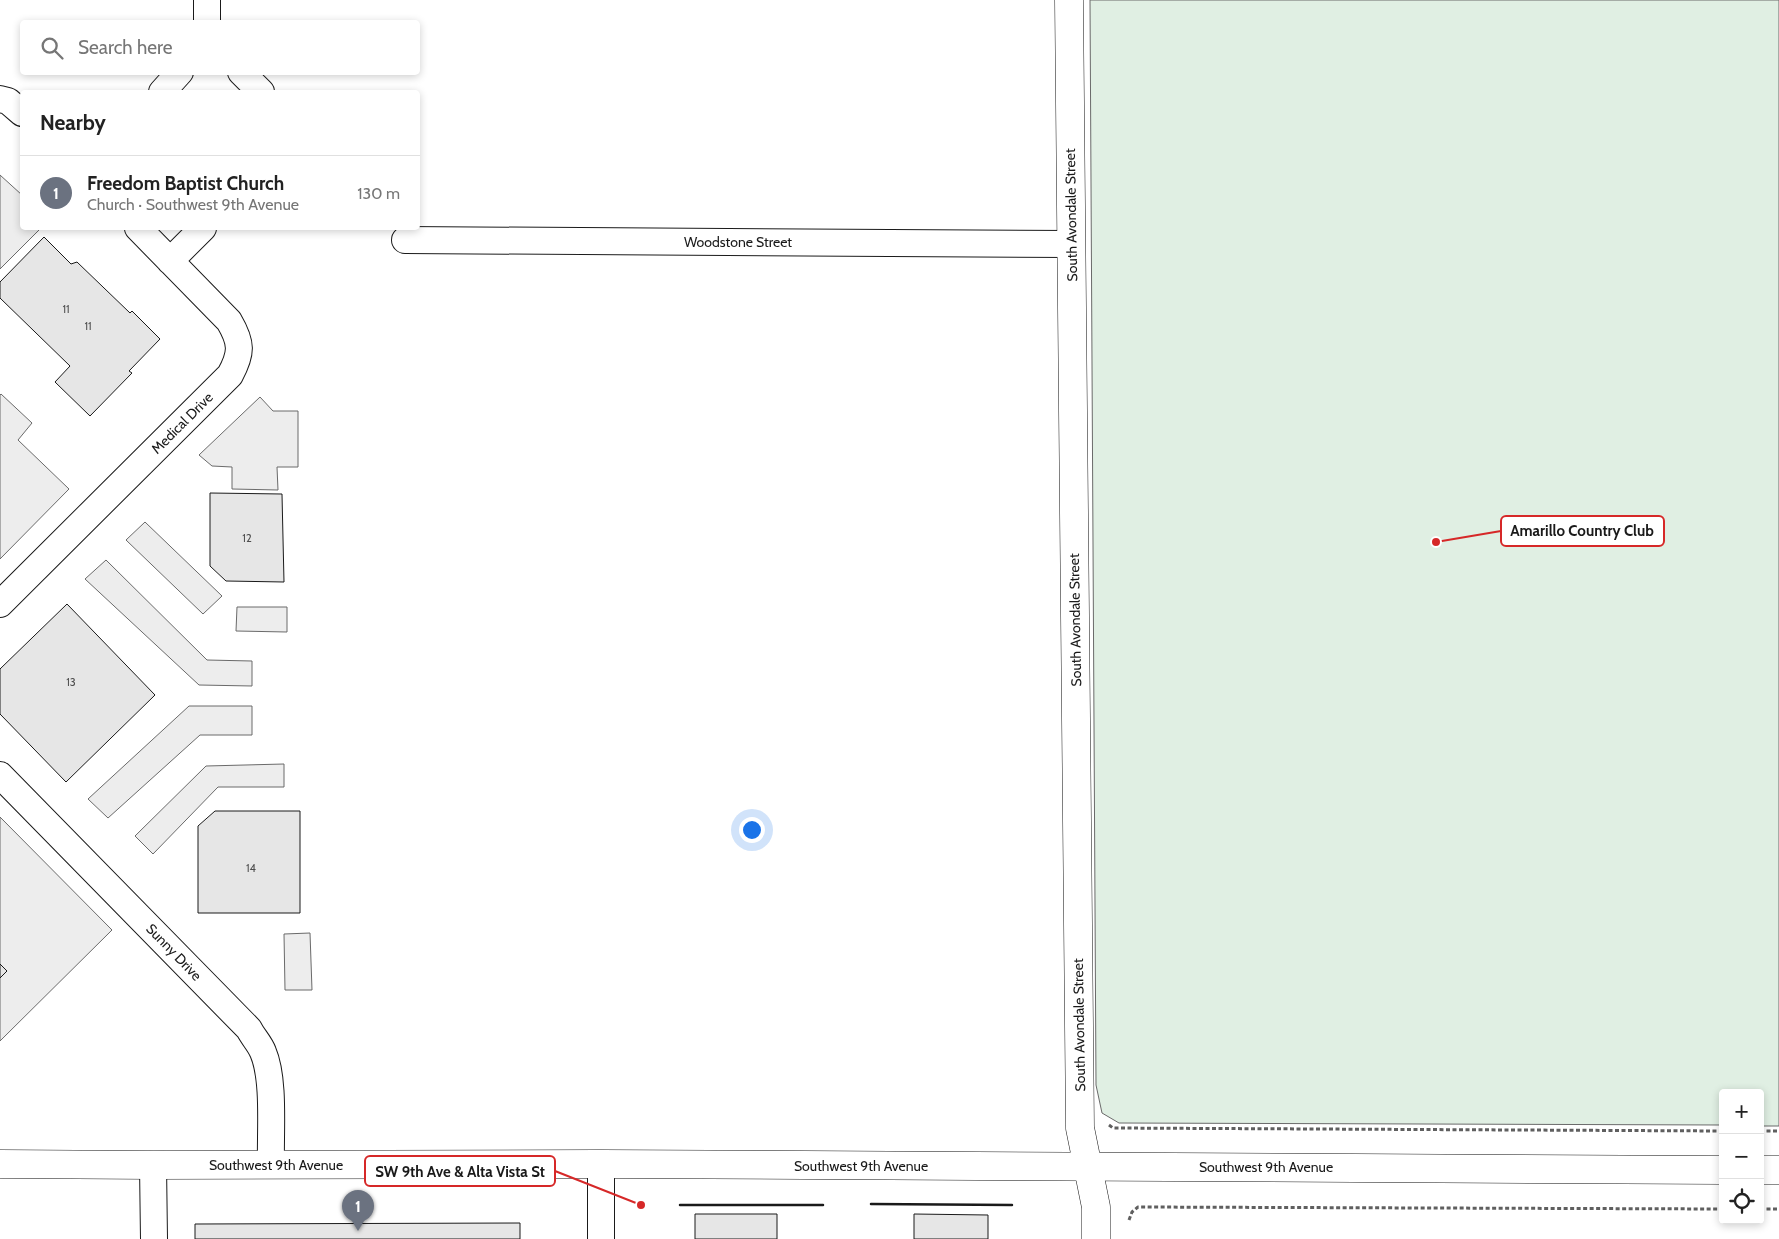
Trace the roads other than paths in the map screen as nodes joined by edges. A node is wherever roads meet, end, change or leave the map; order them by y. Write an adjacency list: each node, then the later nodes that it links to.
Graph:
1 (207, 0): 3 (street)
2 (1069, 0): 13 (main road, South Avondale Street)
3 (207, 20)
4 (177, 75): 6 (street)
5 (244, 75): 7 (street)
6 (164, 90)
7 (258, 90)
8 (0, 99): 9 (street)
9 (20, 111)
10 (140, 230): 14 (street, Medical Drive)
11 (201, 230): 14 (street)
12 (405, 240): 13 (street, Woodstone Street)
13 (1072, 244): 21 (main road, South Avondale Street)
14 (170, 260): 15 (street, Medical Drive)
15 (0, 604)
16 (0, 775): 18 (street, Sunny Drive)
17 (0, 1164): 20 (main road, Southwest 9th Avenue)
18 (271, 1164): 19 (main road, Southwest 9th Avenue); 20 (main road, Southwest 9th Avenue)
19 (601, 1164): 21 (main road, Southwest 9th Avenue); 26 (street)
20 (152, 1165): 25 (street)
21 (1088, 1166): 22 (main road, Southwest 9th Avenue); 27 (main road, South Avondale Street)
22 (1719, 1170)
23 (1764, 1170): 24 (main road)
24 (1779, 1170)
25 (154, 1239)
26 (601, 1239)
27 (1096, 1239)

